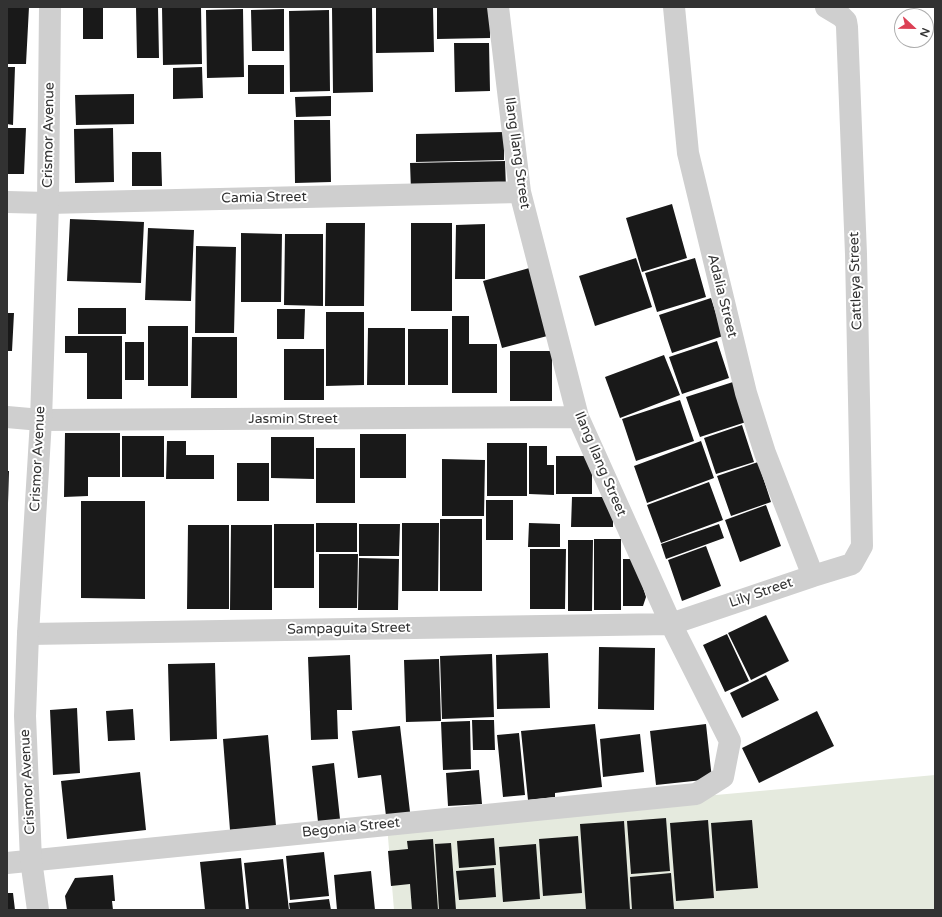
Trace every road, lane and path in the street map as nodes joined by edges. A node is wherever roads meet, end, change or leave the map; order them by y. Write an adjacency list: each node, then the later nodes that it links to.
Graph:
1 (50, 7): 7 (street, Crismor Avenue)
2 (498, 7): 5 (street, Ilang Ilang Street)
3 (674, 7): 12 (street, Adalia Street)
4 (826, 7): 11 (street, Cattleya Street)
5 (520, 192): 7 (street, Camia Street); 9 (street, Ilang Ilang Street)
6 (7, 202): 7 (street, Camia Street)
7 (48, 203): 10 (street, Crismor Avenue)
8 (7, 417): 10 (street, Jasmin Street)
9 (578, 417): 10 (street, Jasmin Street); 13 (street, Ilang Ilang Street)
10 (40, 420): 14 (street, Crismor Avenue)
11 (852, 564): 12 (street, Lily Street)
12 (813, 576): 13 (street, Lily Street)
13 (671, 624): 14 (street, Sampaguita Street); 16 (street, Ilang Ilang Street)
14 (28, 634): 15 (street, Crismor Avenue)
15 (16, 716): 17 (street, Crismor Avenue)
16 (696, 794): 17 (street, Begonia Street)
17 (32, 860): 18 (street, Begonia Street); 19 (street, Crismor Avenue)
18 (7, 863)
19 (38, 910)

